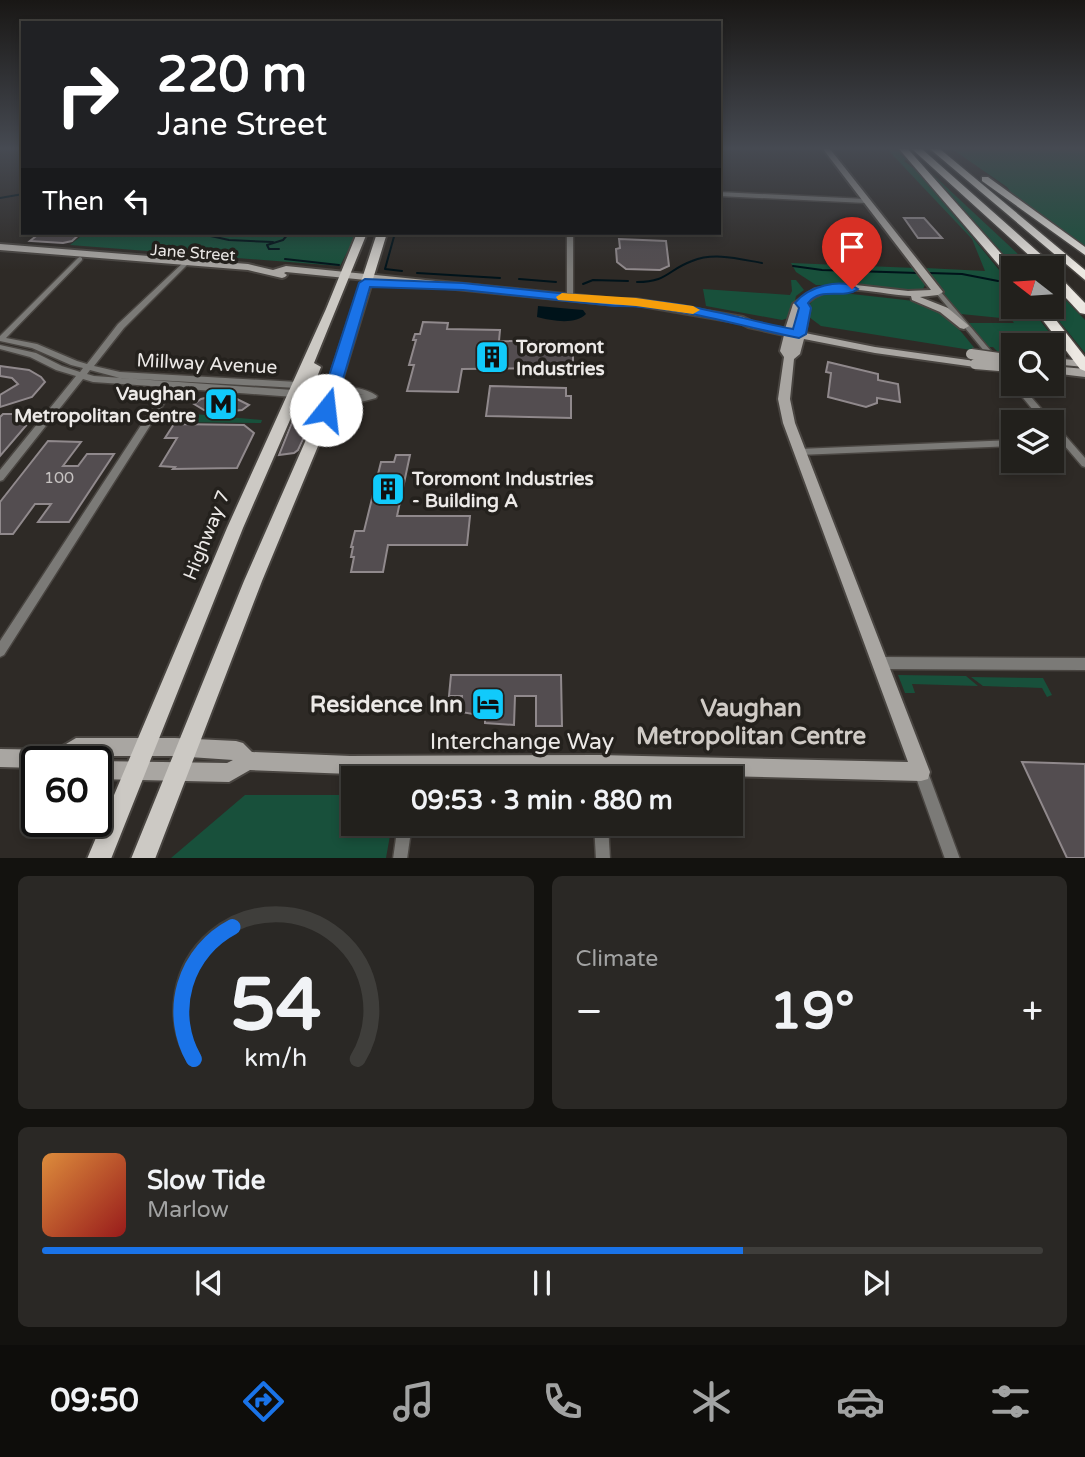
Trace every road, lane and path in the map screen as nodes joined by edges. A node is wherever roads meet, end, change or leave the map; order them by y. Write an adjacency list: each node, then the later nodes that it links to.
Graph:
1 (857, 189): 8 (street)
2 (938, 189): 18 (highway)
3 (962, 189): 9 (highway)
4 (983, 189): 20 (highway)
5 (998, 189): 6 (highway)
6 (1002, 192): 14 (highway); 20 (highway)
7 (721, 194): 8 (street)
8 (866, 201): 25 (street)
9 (996, 219): 15 (highway); 16 (highway)
10 (361, 235): 21 (main road)
11 (381, 235): 22 (main road)
12 (570, 235): 27 (street)
13 (1, 249): 17 (main road, Jane Street); 19 (street, Jane Street)
14 (1085, 252)
15 (1031, 256)
16 (1038, 256)
17 (80, 259): 19 (street, Jane Street); 35 (street)
18 (1001, 260)
19 (185, 265): 21 (street, Jane Street); 42 (street)
20 (1084, 271)
21 (344, 278): 22 (street, Jane Street); 44 (main road, Highway 7)
22 (366, 280): 27 (street, Jane Street); 45 (main road)
23 (1064, 280): 28 (highway)
24 (1064, 288): 30 (highway)
25 (938, 292): 26 (street); 33 (street)
26 (898, 293): 33 (street); 34 (street)
27 (570, 295): 29 (street, Jane Street)
28 (1085, 299)
29 (631, 302): 32 (main road, Jane Street)
30 (1085, 310)
31 (1048, 319): 39 (highway)
32 (743, 320): 34 (street, Jane Street)
33 (964, 326): 40 (street)
34 (795, 330): 37 (street, Jane Street, bridge); 51 (street)
35 (0, 339): 42 (street, Millway Avenue)
36 (0, 347): 42 (street, Millway Avenue)
37 (1001, 362)
38 (1064, 363): 39 (street)
39 (1084, 367): 41 (street)
40 (1001, 368)
41 (1064, 369)
42 (83, 371): 43 (street, Millway Avenue); 53 (street)
43 (173, 383): 44 (street, Millway Avenue); 54 (street)
44 (300, 389): 45 (street, Millway Avenue); 58 (main road, Highway 7)
45 (330, 392): 59 (main road)
46 (1025, 396): 47 (street)
47 (1038, 410)
48 (1064, 440): 49 (street)
49 (1066, 442): 52 (street)
50 (1001, 444): 51 (street)
51 (799, 452): 55 (street)
52 (1085, 464)
53 (0, 477)
54 (0, 650)
55 (880, 663): 56 (street); 68 (street)
56 (1085, 664)
57 (112, 747): 58 (street, Interchange Way)
58 (146, 747): 59 (street, Interchange Way); 64 (main road, Highway 7)
59 (188, 748): 62 (street, Interchange Way); 66 (main road)
60 (0, 758): 61 (street)
61 (21, 759)
62 (248, 761): 63 (street, Interchange Way); 66 (street, Interchange Way)
63 (341, 767)
64 (136, 769): 65 (street, Interchange Way); 66 (street, Interchange Way); 71 (main road, Highway 7)
65 (112, 770)
66 (178, 771): 72 (main road)
67 (743, 772): 68 (street, Interchange Way)
68 (921, 772): 75 (street)
69 (403, 836): 73 (street)
70 (602, 836): 74 (street)
71 (99, 858)
72 (143, 858)
73 (400, 858)
74 (603, 858)
75 (953, 858)

